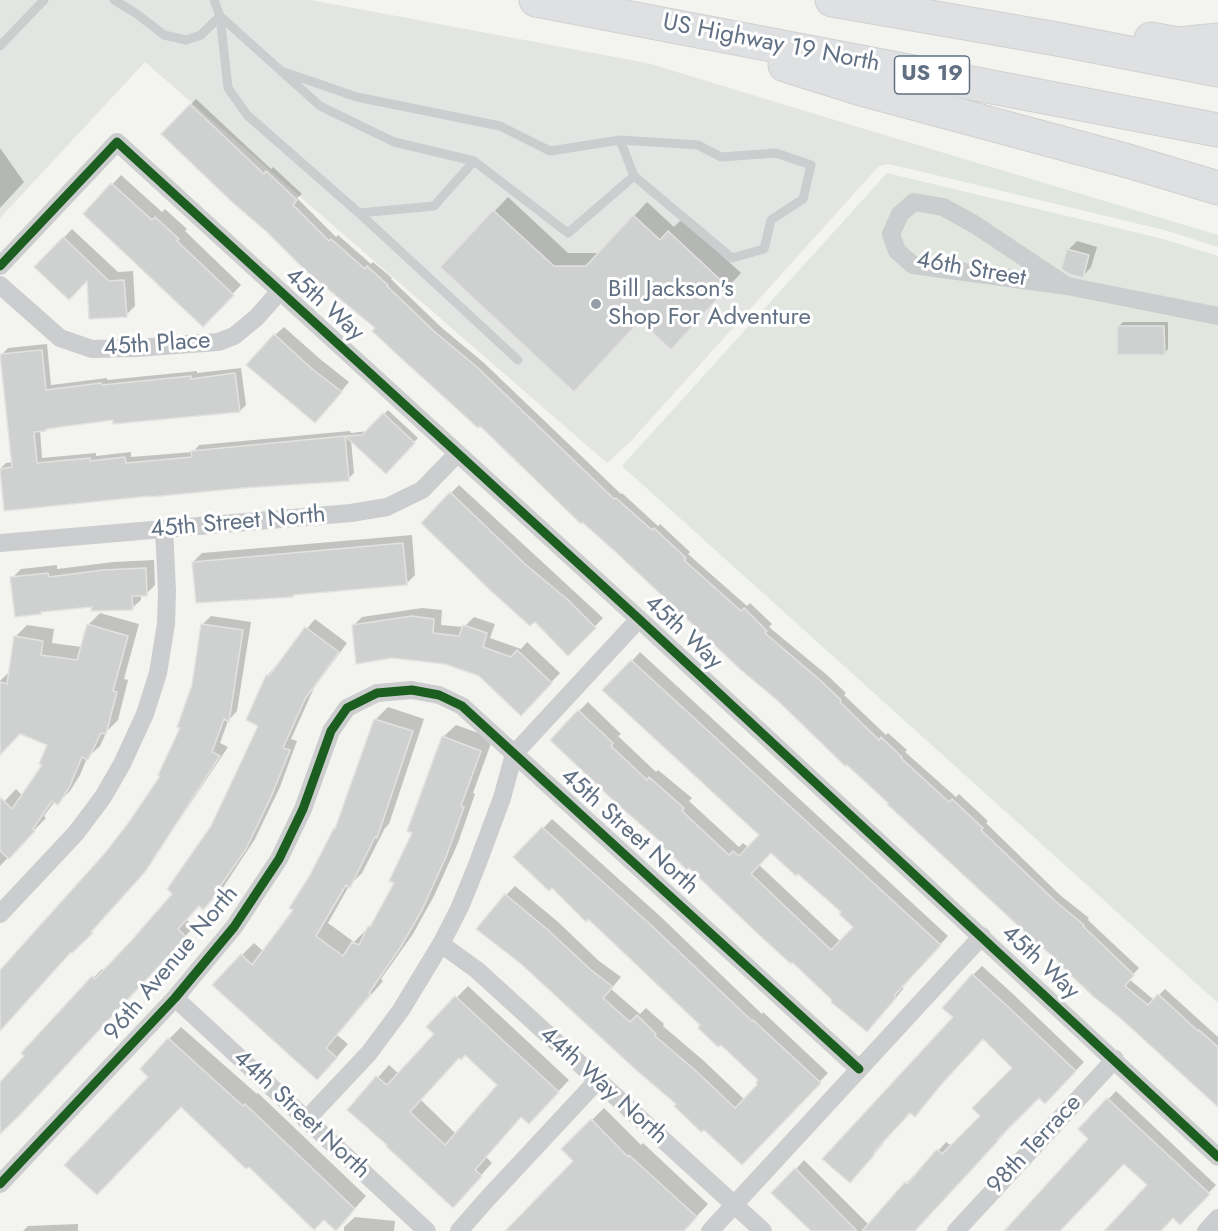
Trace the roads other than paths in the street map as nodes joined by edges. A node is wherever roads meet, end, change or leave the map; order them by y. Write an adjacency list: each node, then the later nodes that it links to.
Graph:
1 (45, 0): 10 (lane)
2 (114, 0): 6 (lane)
3 (214, 0): 6 (lane)
4 (536, 0): 7 (highway, US Highway 19 North / US 19)
5 (832, 0): 8 (highway, US 19)
6 (220, 16): 12 (lane); 18 (lane)
7 (646, 20): 13 (highway, US Highway 19 North / US 19); 17 (highway)
8 (1057, 39): 9 (highway); 11 (highway, US 19)
9 (1218, 40)
10 (0, 46)
11 (1218, 70)
12 (281, 72): 14 (lane); 15 (lane)
13 (1218, 130)
14 (620, 140): 16 (lane); 16 (lane)
15 (474, 160): 16 (lane); 18 (lane)
16 (633, 176)
17 (1218, 188)
18 (358, 213): 24 (lane)
19 (0, 266): 22 (street, 45th Way)
20 (0, 285): 22 (street, 45th Place)
21 (1067, 286): 21 (street, 46th Street); 23 (street, 46th Street)
22 (279, 291): 25 (street, 45th Way)
23 (1218, 316)
24 (518, 360)
25 (457, 454): 26 (street, 45th Street North); 28 (street, 45th Way)
26 (164, 529): 27 (street, 45th Street North); 31 (street)
27 (0, 543)
28 (639, 619): 30 (street); 32 (street, 45th Way)
29 (347, 708): 30 (street, 45th Street North); 34 (street, 96th Avenue North)
30 (514, 754): 33 (street); 36 (street, 45th Street North)
31 (0, 915)
32 (982, 936): 35 (street, 45th Way); 36 (street)
33 (441, 944): 37 (street, 44th Way North); 38 (street)
34 (175, 998): 38 (street, 44th Street North); 40 (street, 96th Avenue North)
35 (1114, 1059): 39 (street, 45th Way); 47 (street, 98th Terrace)
36 (859, 1069): 41 (street)
37 (597, 1081): 41 (street, 44th Way North); 44 (street)
38 (306, 1120): 43 (street, 44th Street North)
39 (1218, 1157)
40 (0, 1184)
41 (734, 1205): 45 (street); 46 (street, 44th Way North)
42 (1218, 1218): 48 (street)
43 (427, 1231)
44 (459, 1231)
45 (710, 1231)
46 (763, 1231)
47 (956, 1231)
48 (1206, 1231)

